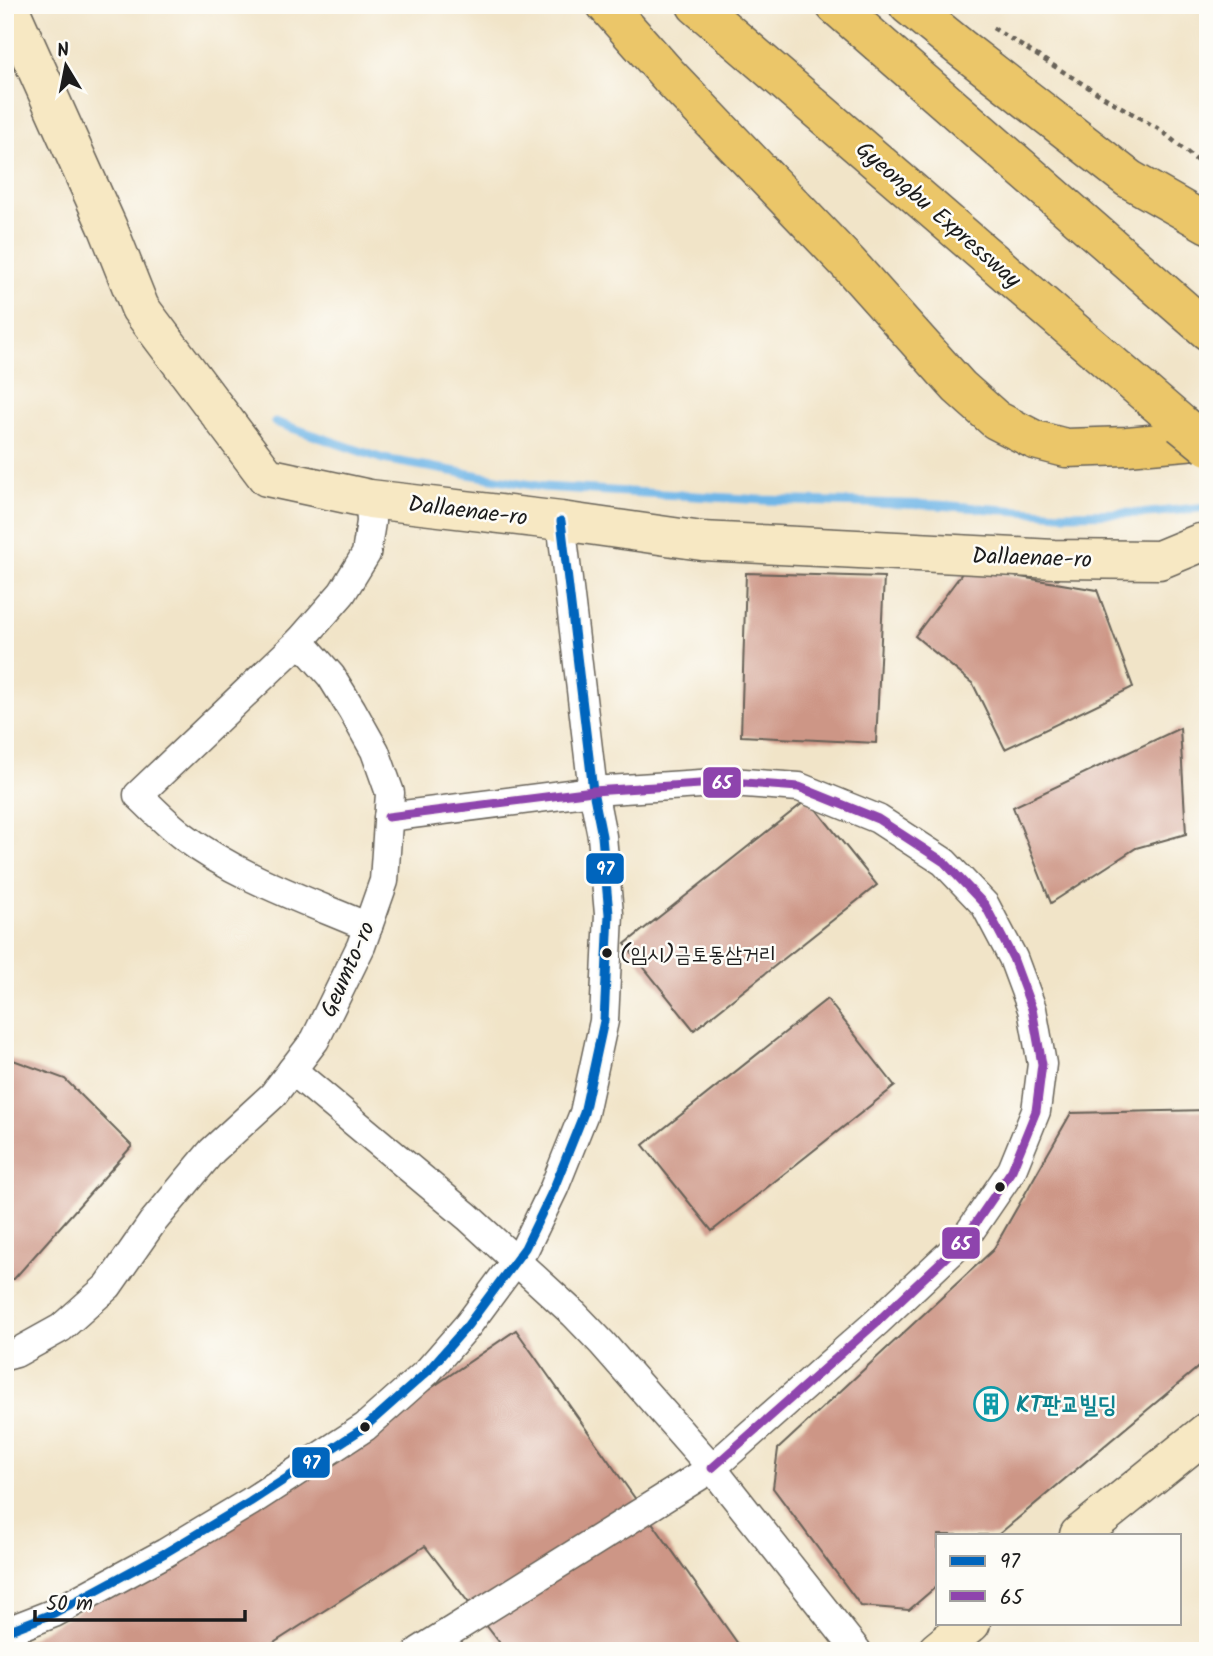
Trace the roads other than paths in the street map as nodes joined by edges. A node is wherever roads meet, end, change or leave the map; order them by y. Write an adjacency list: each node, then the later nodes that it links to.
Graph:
1 (8, 5): 9 (street, Dallaenae-ro)
2 (606, 5): 8 (highway)
3 (696, 5): 8 (highway, Gyeongbu Expressway)
4 (835, 5): 7 (highway)
5 (908, 5): 6 (highway)
6 (1208, 224)
7 (1208, 331)
8 (1199, 436)
9 (370, 499): 10 (street, Dallaenae-ro); 12 (street)
10 (561, 521): 11 (street, Dallaenae-ro); 13 (street)
11 (1208, 543)
12 (300, 641): 14 (street, Geumto-ro); 15 (street)
13 (593, 791): 14 (street); 17 (street); 20 (street)
14 (388, 817): 15 (street, Geumto-ro)
15 (368, 927): 16 (street, Geumto-ro)
16 (292, 1070): 17 (street); 18 (street, Geumto-ro)
17 (515, 1262): 20 (street); 23 (street)
18 (5, 1356)
19 (1208, 1431): 21 (street)
20 (712, 1468): 24 (street); 25 (street)
21 (1080, 1534)
22 (970, 1624): 26 (street)
23 (5, 1632)
24 (419, 1651)
25 (857, 1651)
26 (937, 1651)

